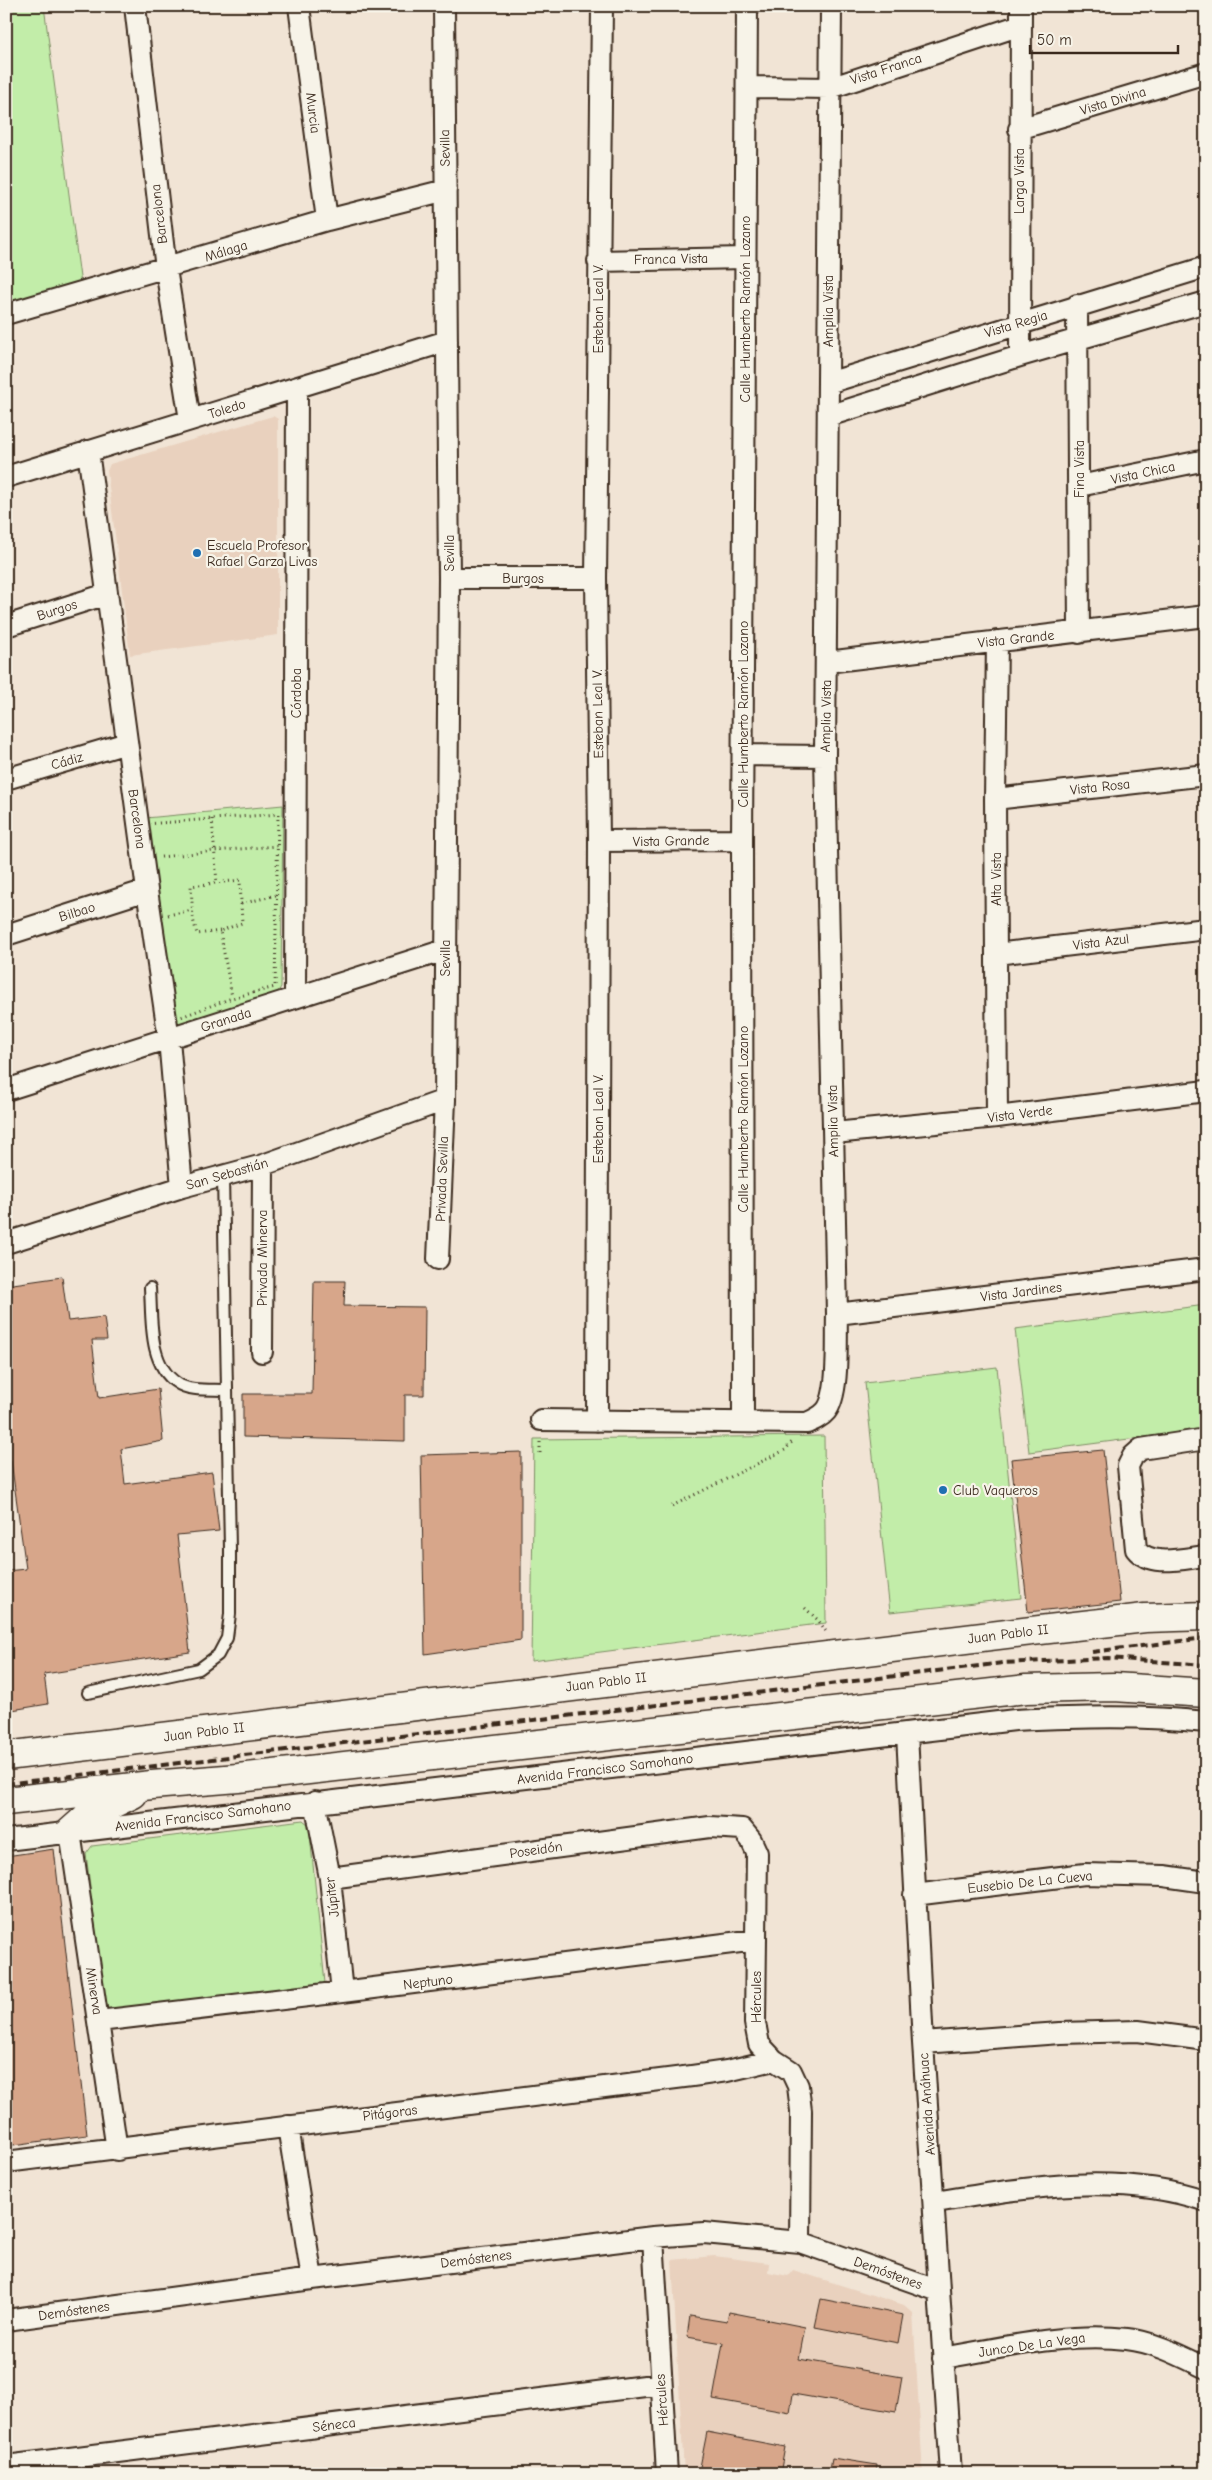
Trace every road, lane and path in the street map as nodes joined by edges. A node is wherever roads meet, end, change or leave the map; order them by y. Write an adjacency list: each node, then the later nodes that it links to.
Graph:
1 (135, 6): 17 (street, Barcelona)
2 (299, 6): 13 (street, Murcia)
3 (444, 6): 12 (street, Sevilla)
4 (602, 6): 15 (street, Esteban Leal V.)
5 (747, 6): 9 (street, Calle Humberto Ramón Lozano)
6 (831, 6): 10 (street, Amplia Vista)
7 (1021, 16): 10 (street, Vista Franca); 11 (street, Larga Vista)
8 (1206, 72): 11 (street, Vista Divina)
9 (747, 87): 10 (street, Vista Franca); 14 (street, Calle Humberto Ramón Lozano)
10 (830, 88): 25 (street, Amplia Vista)
11 (1020, 129): 21 (street, Larga Vista)
12 (446, 190): 13 (street, Málaga); 23 (street, Sevilla)
13 (327, 220): 17 (street, Málaga)
14 (745, 258): 15 (street, Franca Vista); 42 (street, Calle Humberto Ramón Lozano)
15 (598, 261): 34 (street, Esteban Leal V.)
16 (1206, 267): 19 (street, Vista Regia)
17 (166, 269): 20 (street, Málaga); 28 (street, Barcelona)
18 (1206, 302): 22 (street)
19 (1077, 305): 21 (street, Vista Regia); 22 (street, Fina Vista)
20 (6, 314)
21 (1019, 322): 24 (street, Larga Vista); 25 (street, Vista Regia)
22 (1078, 339): 24 (street); 32 (street, Fina Vista)
23 (447, 341): 26 (street, Toledo); 33 (street, Sevilla)
24 (1020, 356): 27 (street)
25 (828, 383): 27 (street, Amplia Vista)
26 (297, 388): 28 (street, Toledo); 64 (street, Córdoba)
27 (828, 416): 40 (street, Amplia Vista)
28 (190, 420): 29 (street, Toledo)
29 (88, 451): 31 (street, Toledo); 35 (street, Barcelona)
30 (1206, 460): 32 (street, Vista Chica)
31 (6, 477)
32 (1079, 486): 38 (street, Fina Vista)
33 (450, 578): 34 (street, Burgos); 62 (street, Sevilla)
34 (596, 578): 49 (street, Esteban Leal V.)
35 (108, 594): 37 (street, Burgos); 41 (street, Barcelona)
36 (1206, 616): 38 (street, Vista Grande)
37 (6, 626)
38 (1080, 633): 39 (street, Vista Grande)
39 (997, 641): 40 (street, Vista Grande); 46 (street, Alta Vista)
40 (827, 662): 43 (street, Amplia Vista)
41 (127, 743): 45 (street, Cádiz); 54 (street, Barcelona)
42 (744, 756): 43 (street); 48 (street, Calle Humberto Ramón Lozano)
43 (825, 756): 71 (street, Amplia Vista)
44 (1206, 775): 46 (street, Vista Rosa)
45 (6, 779)
46 (995, 799): 63 (street, Alta Vista)
47 (212, 819): 50 (path); 51 (path); 52 (path)
48 (742, 840): 49 (street, Vista Grande); 85 (street, Calle Humberto Ramón Lozano)
49 (599, 841): 84 (street, Esteban Leal V.)
50 (277, 846): 51 (path); 55 (path)
51 (214, 850): 52 (path); 53 (path)
52 (151, 859): 58 (path)
53 (217, 883): 56 (path); 57 (path)
54 (147, 890): 61 (street, Bilbao); 66 (street, Barcelona)
55 (276, 896): 56 (path); 65 (path)
56 (241, 904): 60 (path)
57 (192, 910): 58 (path); 60 (path)
58 (158, 917): 65 (path)
59 (1206, 929): 63 (street, Vista Azul)
60 (220, 931): 65 (path)
61 (6, 934)
62 (445, 950): 64 (street, Granada); 69 (street, Sevilla)
63 (996, 954): 70 (street, Alta Vista)
64 (296, 997): 66 (street, Granada)
65 (232, 998)
66 (169, 1039): 67 (street, Granada); 74 (street, Barcelona)
67 (6, 1090)
68 (1206, 1091): 70 (street, Vista Verde)
69 (445, 1100): 72 (street, San Sebastián); 76 (street, Privada Sevilla)
70 (997, 1117): 71 (street, Vista Verde)
71 (834, 1133): 79 (street, Amplia Vista)
72 (263, 1165): 73 (street, San Sebastián); 80 (street, Privada Minerva)
73 (223, 1176): 74 (street, San Sebastián); 81 (lane)
74 (182, 1187): 75 (street, San Sebastián)
75 (6, 1243)
76 (438, 1259)
77 (1206, 1269): 79 (street, Vista Jardines)
78 (150, 1288): 81 (lane)
79 (837, 1314): 83 (street, Amplia Vista)
80 (262, 1352)
81 (227, 1390): 92 (lane)
82 (540, 1420): 84 (street)
83 (812, 1421): 85 (street); 87 (path)
84 (596, 1422): 85 (street)
85 (743, 1422)
86 (1206, 1440): 88 (street)
87 (672, 1506)
88 (1206, 1556)
89 (805, 1608): 91 (path)
90 (1206, 1616): 91 (main road, Juan Pablo II)
91 (834, 1655): 96 (main road, Juan Pablo II)
92 (88, 1693)
93 (1206, 1693): 97 (main road)
94 (1206, 1722): 95 (street, Avenida Francisco Samohano)
95 (907, 1734): 99 (street, Avenida Francisco Samohano); 105 (street, Avenida Anáhuac)
96 (6, 1756)
97 (152, 1785): 98 (main road); 101 (main road)
98 (6, 1801)
99 (316, 1802): 101 (street, Avenida Francisco Samohano); 103 (street, Júpiter)
100 (742, 1829): 103 (street, Poseidón); 106 (street, Hércules)
101 (70, 1832): 102 (street, Avenida Francisco Samohano); 108 (street, Minerva)
102 (6, 1840)
103 (330, 1878): 107 (street, Júpiter)
104 (1206, 1882): 105 (street, Eusebio De La Cueva)
105 (914, 1895): 110 (street, Avenida Anáhuac)
106 (756, 1940): 107 (street, Neptuno); 111 (street, Hércules)
107 (342, 1992): 108 (street, Neptuno)
108 (99, 2020): 113 (street, Minerva)
109 (1206, 2040): 110 (street)
110 (923, 2043): 116 (street, Avenida Anáhuac)
111 (774, 2060): 112 (street, Pitágoras); 118 (street, Hércules)
112 (288, 2126): 113 (street, Pitágoras); 119 (street)
113 (117, 2150): 114 (street, Pitágoras)
114 (6, 2162)
115 (1206, 2200): 116 (street)
116 (935, 2202): 120 (street, Avenida Anáhuac)
117 (652, 2237): 118 (street, Demóstenes); 119 (street, Demóstenes); 124 (street, Hércules)
118 (800, 2242): 120 (street, Demóstenes)
119 (312, 2279): 121 (street, Demóstenes)
120 (939, 2291): 122 (street, Avenida Anáhuac)
121 (6, 2320)
122 (943, 2358): 123 (street, Junco De La Vega); 127 (street, Avenida Anáhuac)
123 (1206, 2368)
124 (661, 2384): 125 (street, Séneca); 126 (street, Hércules)
125 (6, 2466)
126 (667, 2474)
127 (951, 2474)

